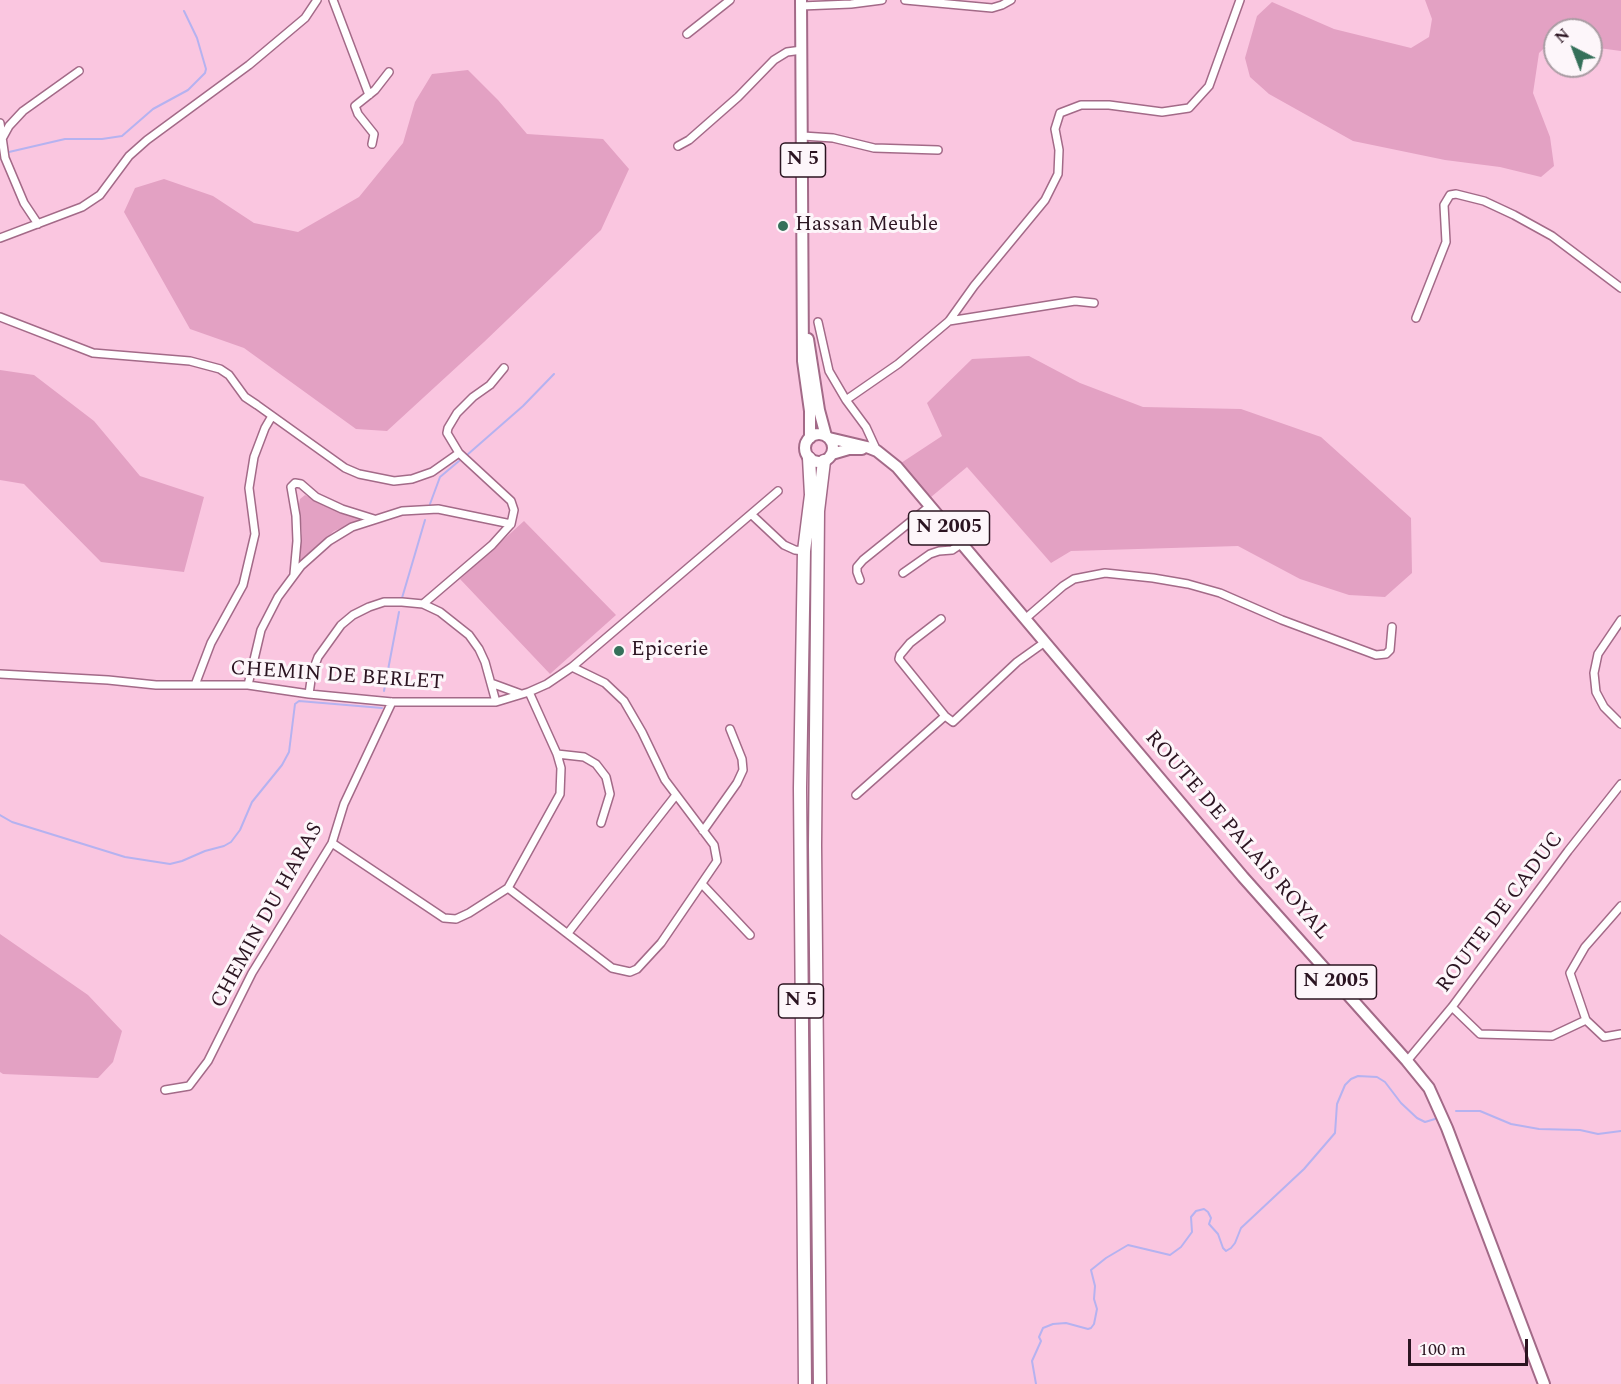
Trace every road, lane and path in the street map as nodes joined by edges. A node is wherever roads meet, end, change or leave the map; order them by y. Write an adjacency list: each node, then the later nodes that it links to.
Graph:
1 (317, 0): 20 (street)
2 (333, 0): 13 (street)
3 (730, 0): 9 (street)
4 (882, 0): 8 (street)
5 (905, 0): 6 (street)
6 (1011, 0)
7 (1240, 0): 27 (street)
8 (801, 3): 10 (main road, N 5)
9 (687, 33)
10 (802, 50): 15 (main road, N 5); 18 (street)
11 (79, 71): 16 (street)
12 (389, 72): 13 (street)
13 (369, 94): 17 (street)
14 (0, 123): 16 (street)
15 (803, 136): 19 (street); 26 (main road, N 5)
16 (3, 140): 20 (street)
17 (372, 144)
18 (678, 146)
19 (938, 150)
20 (38, 224): 21 (street)
21 (0, 238)
22 (1621, 288): 25 (street)
23 (1094, 303): 27 (street)
24 (0, 318): 31 (street)
25 (1416, 318)
26 (804, 321): 32 (main road, N 5); 33 (main road, N 5)
27 (949, 321): 30 (street)
28 (818, 322): 30 (street)
29 (504, 368): 35 (street)
30 (846, 400): 34 (street)
31 (272, 416): 35 (street); 58 (street)
32 (828, 437): 33 (main road); 34 (main road, ROUTE DE PALAIS ROYAL / N 2005); 37 (main road, N 5)
33 (810, 438): 36 (main road, N 5)
34 (877, 451): 37 (main road); 39 (main road, ROUTE DE PALAIS ROYAL / N 2005)
35 (459, 453): 43 (street)
36 (809, 458): 37 (main road); 45 (highway, N 5)
37 (828, 458): 41 (highway, N 5)
38 (778, 491): 40 (street, CHEMIN DE BERLET)
39 (930, 506): 44 (main road, ROUTE DE PALAIS ROYAL / N 2005); 48 (street)
40 (752, 514): 45 (street); 55 (street, CHEMIN DE BERLET)
41 (818, 515): 45 (highway); 85 (highway, N 5)
42 (374, 519): 43 (street); 47 (street); 47 (street)
43 (511, 524): 49 (street)
44 (961, 544): 46 (street); 51 (main road, ROUTE DE PALAIS ROYAL / N 2005)
45 (804, 551): 84 (highway, N 5)
46 (903, 573)
47 (293, 576): 59 (street)
48 (860, 580)
49 (423, 604): 57 (street); 61 (street)
50 (941, 619): 64 (street)
51 (1025, 619): 53 (street); 54 (main road, ROUTE DE PALAIS ROYAL / N 2005)
52 (1621, 620): 65 (street)
53 (1392, 627)
54 (1045, 642): 64 (street); 82 (main road, ROUTE DE PALAIS ROYAL / N 2005)
55 (572, 667): 60 (street, CHEMIN DE BERLET); 69 (street)
56 (0, 674): 58 (street, CHEMIN DE BERLET)
57 (491, 683): 60 (street); 63 (street)
58 (195, 685): 59 (street, CHEMIN DE BERLET)
59 (248, 685): 61 (street, CHEMIN DE BERLET)
60 (525, 693): 63 (street, CHEMIN DE BERLET); 67 (street)
61 (309, 694): 62 (street, CHEMIN DE BERLET)
62 (392, 702): 63 (street, CHEMIN DE BERLET); 73 (street, CHEMIN DU HARAS)
63 (496, 702)
64 (945, 716): 70 (street)
65 (1621, 723)
66 (730, 729): 72 (street)
67 (557, 754): 71 (street); 75 (street)
68 (1621, 784): 79 (street, ROUTE DE CADUC)
69 (676, 795): 72 (street); 77 (street)
70 (856, 795)
71 (601, 824)
72 (703, 831): 74 (street)
73 (332, 843): 75 (street); 83 (street, CHEMIN DU HARAS)
74 (702, 884): 77 (street); 78 (street)
75 (508, 888): 77 (street)
76 (1621, 906): 80 (street)
77 (568, 933)
78 (750, 935)
79 (1452, 1007): 80 (street); 82 (street, ROUTE DE CADUC)
80 (1586, 1020): 81 (street)
81 (1621, 1034)
82 (1407, 1061): 86 (main road, ROUTE DE PALAIS ROYAL / N 2005)
83 (165, 1090)
84 (805, 1384)
85 (820, 1384)
86 (1544, 1384)

